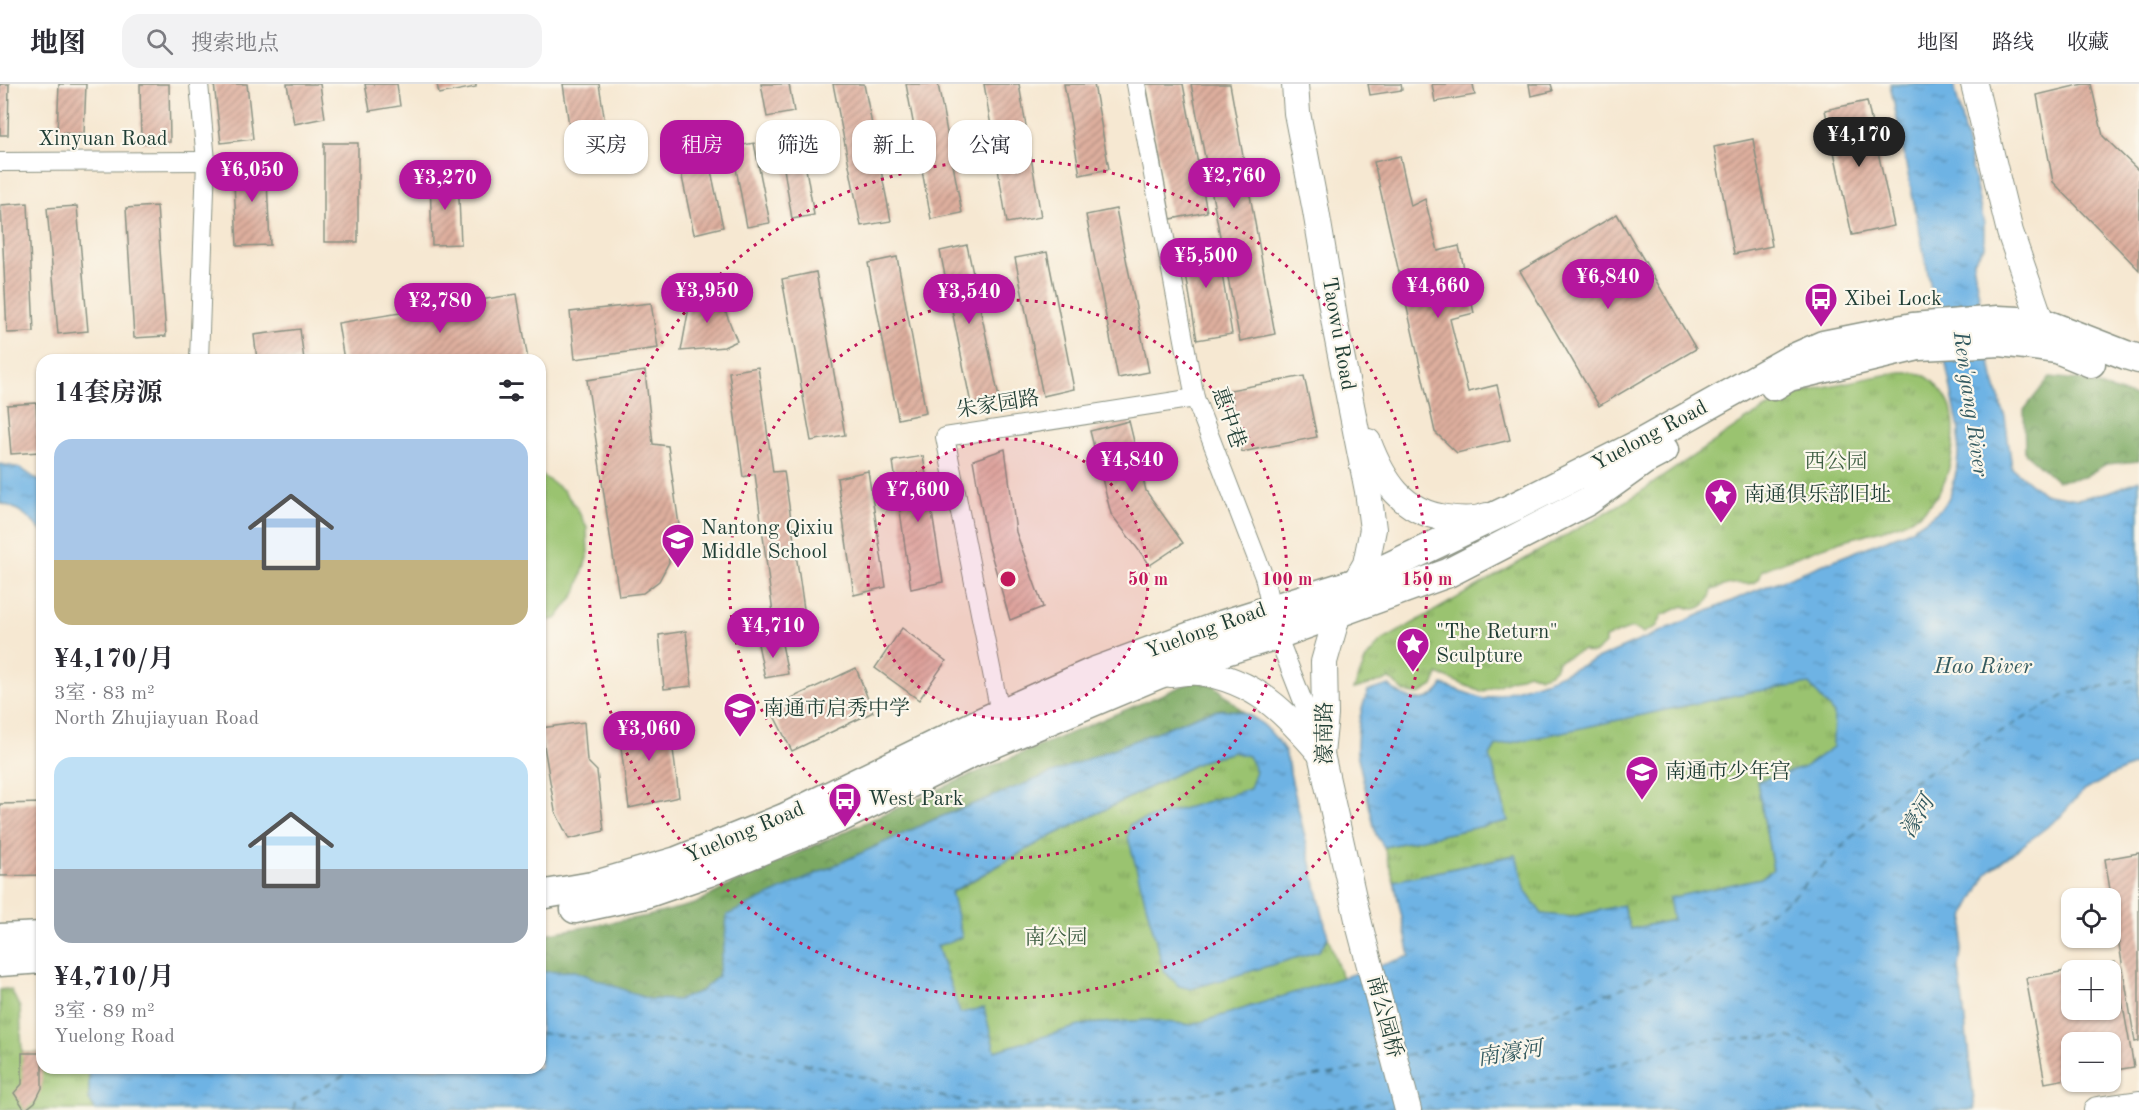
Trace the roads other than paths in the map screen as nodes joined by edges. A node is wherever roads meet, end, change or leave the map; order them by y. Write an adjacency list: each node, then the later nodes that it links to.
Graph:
1 (199, 84): 5 (street)
2 (1136, 84): 15 (street, 惠中巷)
3 (1294, 84): 14 (street, Taowu Road)
4 (1978, 85): 7 (street)
5 (206, 161): 6 (street, Xinyuan Road); 11 (street)
6 (0, 162)
7 (2041, 322): 8 (main road, Yuelong Road); 10 (street); 12 (main road, Yuelong Road)
8 (1999, 331): 9 (main road, Yuelong Road); 10 (main road, Yuelong Road)
9 (1916, 337): 16 (main road, Yuelong Road); 19 (main road, Yuelong Road)
10 (2056, 349): 13 (main road, Yuelong Road)
11 (199, 354)
12 (2139, 358)
13 (2139, 377)
14 (1349, 394): 16 (street); 17 (street, Taowu Road)
15 (1195, 398): 18 (street, 惠中巷); 22 (street, 朱家园路)
16 (1516, 506): 17 (main road, Yuelong Road)
17 (1357, 582): 18 (main road, Yuelong Road); 19 (street, 濠南路)
18 (1272, 607): 20 (street, 惠中巷); 22 (main road, Yuelong Road)
19 (1338, 613): 20 (main road, Yuelong Road); 23 (street, 濠南路)
20 (1277, 635): 21 (main road, Yuelong Road); 23 (street, 惠中巷)
21 (1157, 675): 23 (street); 25 (main road, Yuelong Road)
22 (1000, 713): 24 (main road, Yuelong Road)
23 (1320, 754): 26 (street, 濠南路)
24 (546, 894)
25 (546, 914)
26 (1359, 924): 32 (street, 南公园桥)
27 (36, 936): 28 (main road)
28 (0, 938)
29 (36, 959): 30 (main road)
30 (0, 962)
31 (2139, 1104): 33 (street)
32 (1408, 1110)
33 (2097, 1110)

